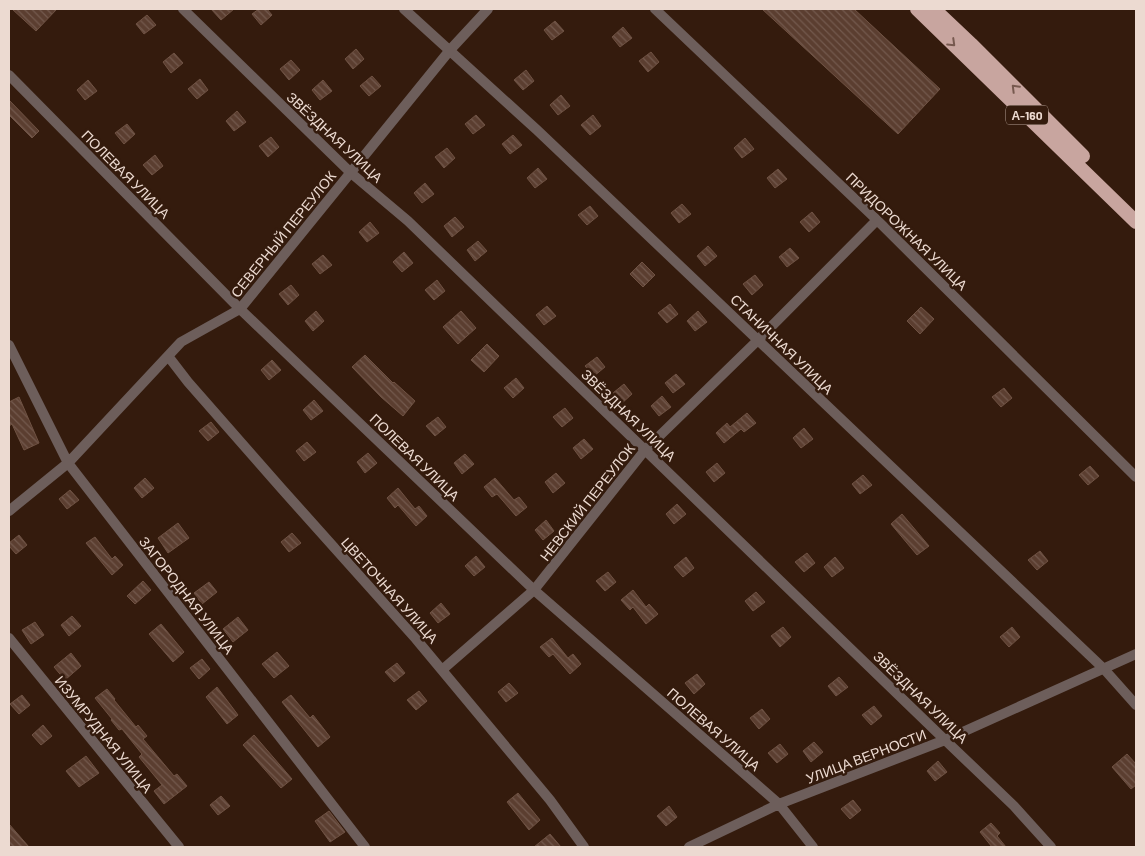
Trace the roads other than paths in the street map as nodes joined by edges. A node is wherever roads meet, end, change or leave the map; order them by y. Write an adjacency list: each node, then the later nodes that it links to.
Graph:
1 (183, 9): 9 (street, ЗВЁЗДНАЯ УЛИЦА)
2 (404, 9): 7 (street, СТАНИЧНАЯ УЛИЦА)
3 (488, 9): 7 (street, СЕВЕРНЫЙ ПЕРЕУЛОК)
4 (655, 9): 11 (street, ПРИДОРОЖНАЯ УЛИЦА)
5 (917, 9): 12 (highway, А-160, one-way to 12)
6 (934, 9): 10 (highway, А-160, one-way to 6)
7 (450, 50): 9 (street, СЕВЕРНЫЙ ПЕРЕУЛОК); 14 (street, СТАНИЧНАЯ УЛИЦА)
8 (9, 75): 13 (street, ПОЛЕВАЯ УЛИЦА)
9 (351, 173): 13 (street, СЕВЕРНЫЙ ПЕРЕУЛОК); 17 (street, ЗВЁЗДНАЯ УЛИЦА)
10 (1136, 210)
11 (877, 220): 14 (street, НЕВСКИЙ ПЕРЕУЛОК); 19 (street, ПРИДОРОЖНАЯ УЛИЦА)
12 (1136, 222)
13 (240, 309): 16 (street, СЕВЕРНЫЙ ПЕРЕУЛОК); 21 (street, ПОЛЕВАЯ УЛИЦА)
14 (758, 340): 17 (street, НЕВСКИЙ ПЕРЕУЛОК); 24 (street, СТАНИЧНАЯ УЛИЦА)
15 (9, 345): 18 (street, ЗАГОРОДНАЯ УЛИЦА)
16 (168, 356): 18 (street, СЕВЕРНЫЙ ПЕРЕУЛОК); 25 (street, ЦВЕТОЧНАЯ УЛИЦА)
17 (645, 450): 21 (street, НЕВСКИЙ ПЕРЕУЛОК); 27 (street, ЗВЁЗДНАЯ УЛИЦА)
18 (68, 463): 20 (street, СЕВЕРНЫЙ ПЕРЕУЛОК); 30 (street, ЗАГОРОДНАЯ УЛИЦА)
19 (1136, 477)
20 (9, 511)
21 (534, 590): 25 (street, НЕВСКИЙ ПЕРЕУЛОК); 28 (street, ПОЛЕВАЯ УЛИЦА)
22 (9, 638): 29 (street, ИЗУМРУДНАЯ УЛИЦА)
23 (1136, 654): 24 (street, УЛИЦА ВЕРНОСТИ)
24 (1104, 669): 26 (street, СТАНИЧНАЯ УЛИЦА); 27 (street, УЛИЦА ВЕРНОСТИ)
25 (442, 670): 31 (street, ЦВЕТОЧНАЯ УЛИЦА)
26 (1136, 705)
27 (946, 740): 28 (street, УЛИЦА ВЕРНОСТИ); 34 (street, ЗВЁЗДНАЯ УЛИЦА)
28 (779, 804): 32 (street, УЛИЦА ВЕРНОСТИ); 33 (street, ПОЛЕВАЯ УЛИЦА)
29 (179, 847)
30 (365, 847)
31 (584, 847)
32 (689, 847)
33 (813, 847)
34 (1052, 847)

